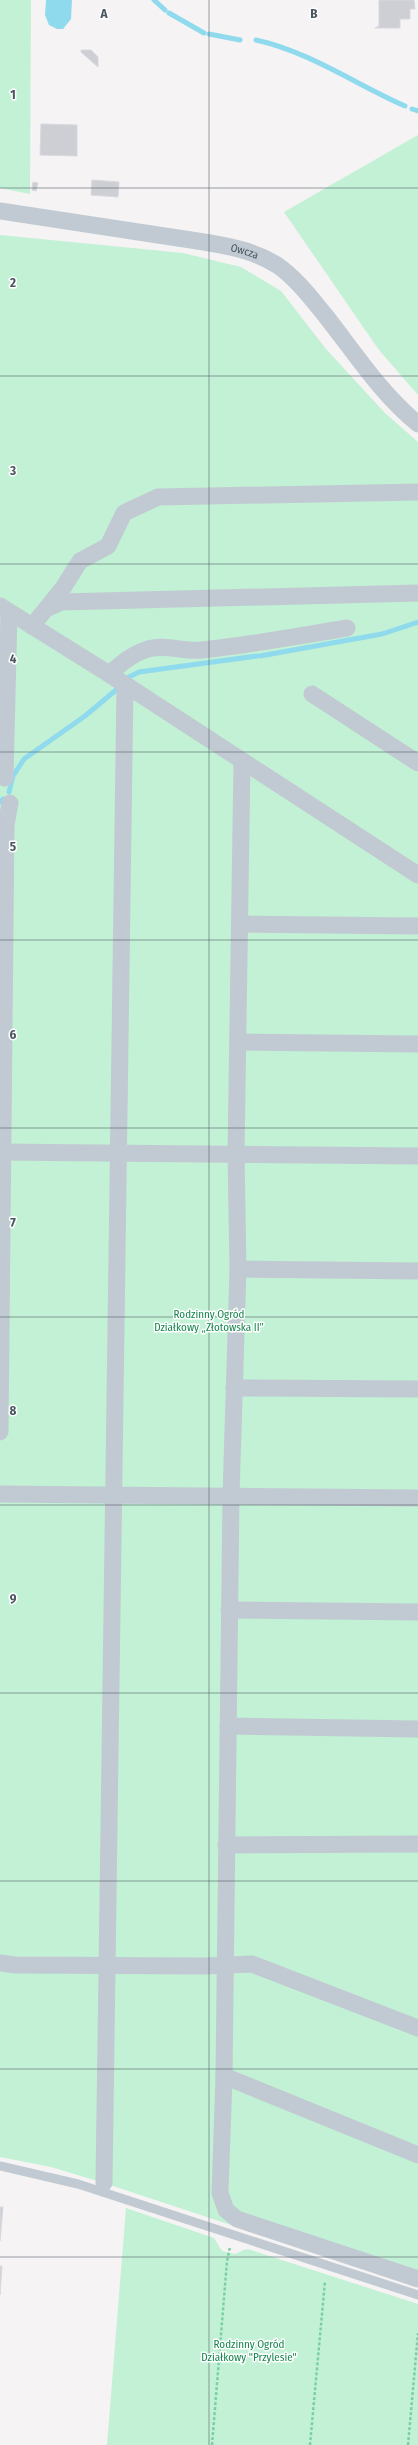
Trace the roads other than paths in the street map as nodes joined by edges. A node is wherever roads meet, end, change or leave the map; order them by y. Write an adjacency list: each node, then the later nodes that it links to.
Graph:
1 (0, 211): 2 (street, Owcza)
2 (418, 424)
3 (418, 492): 6 (street)
4 (418, 593): 6 (street)
5 (4, 609): 7 (street); 14 (street)
6 (46, 609): 7 (street)
7 (32, 626): 9 (street)
8 (347, 628): 9 (street)
9 (109, 674): 10 (street)
10 (125, 685): 12 (street); 22 (street)
11 (312, 694): 13 (street)
12 (242, 761): 16 (street); 17 (street)
13 (418, 763)
14 (5, 778)
15 (10, 803): 21 (street)
16 (418, 875)
17 (240, 924): 18 (street); 19 (street)
18 (418, 926)
19 (238, 1042): 20 (street); 23 (street)
20 (418, 1044)
21 (1, 1152): 22 (street); 29 (street)
22 (118, 1153): 23 (street); 31 (street)
23 (236, 1154): 24 (street); 25 (street)
24 (418, 1156)
25 (238, 1269): 26 (street); 27 (street)
26 (418, 1272)
27 (234, 1388): 28 (street); 32 (street)
28 (418, 1389)
29 (0, 1432)
30 (0, 1494): 31 (street)
31 (113, 1495): 32 (street); 41 (street)
32 (231, 1496): 33 (street); 34 (street)
33 (418, 1498)
34 (229, 1610): 35 (street); 36 (street)
35 (418, 1612)
36 (228, 1726): 37 (street); 39 (street)
37 (418, 1729)
38 (418, 1844): 39 (street)
39 (226, 1845): 42 (street)
40 (0, 1963): 41 (street)
41 (108, 1964): 42 (street); 47 (street)
42 (224, 1965): 43 (street); 44 (street)
43 (418, 2028)
44 (224, 2076): 45 (street); 48 (street)
45 (418, 2155)
46 (0, 2166): 49 (lane)
47 (104, 2183)
48 (418, 2279)
49 (418, 2294)

